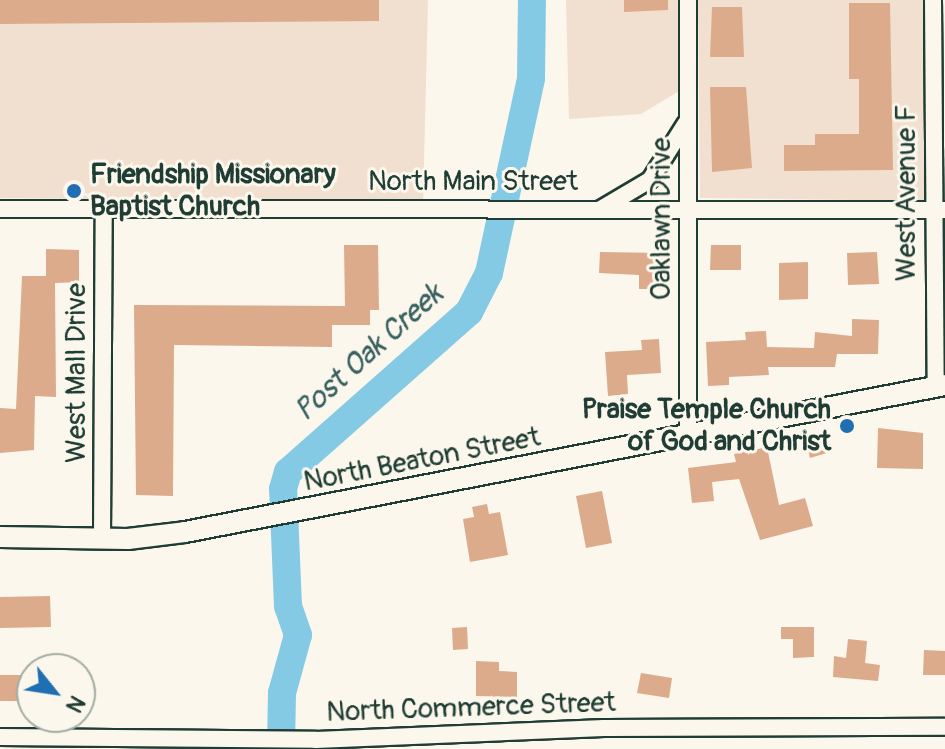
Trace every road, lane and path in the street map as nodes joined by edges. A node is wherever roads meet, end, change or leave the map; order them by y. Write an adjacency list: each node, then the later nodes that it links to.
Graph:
1 (688, 0): 3 (street, Oaklawn Drive)
2 (933, 0): 7 (street, West Avenue F)
3 (689, 118): 6 (street); 8 (street, Oaklawn Drive)
4 (104, 207): 5 (street, North Main Street); 6 (street, North Main Street); 12 (street, West Mall Drive)
5 (0, 209)
6 (601, 209): 8 (street, North Main Street)
7 (938, 210): 8 (street, North Main Street); 9 (street, West Avenue F)
8 (687, 211): 10 (street, Oaklawn Drive)
9 (941, 385): 10 (main road, North Beaton Street)
10 (688, 438): 12 (main road, North Beaton Street)
11 (0, 537): 12 (main road, North Beaton Street)
12 (102, 539)
13 (945, 727): 14 (street, North Commerce Street)
14 (0, 737)

